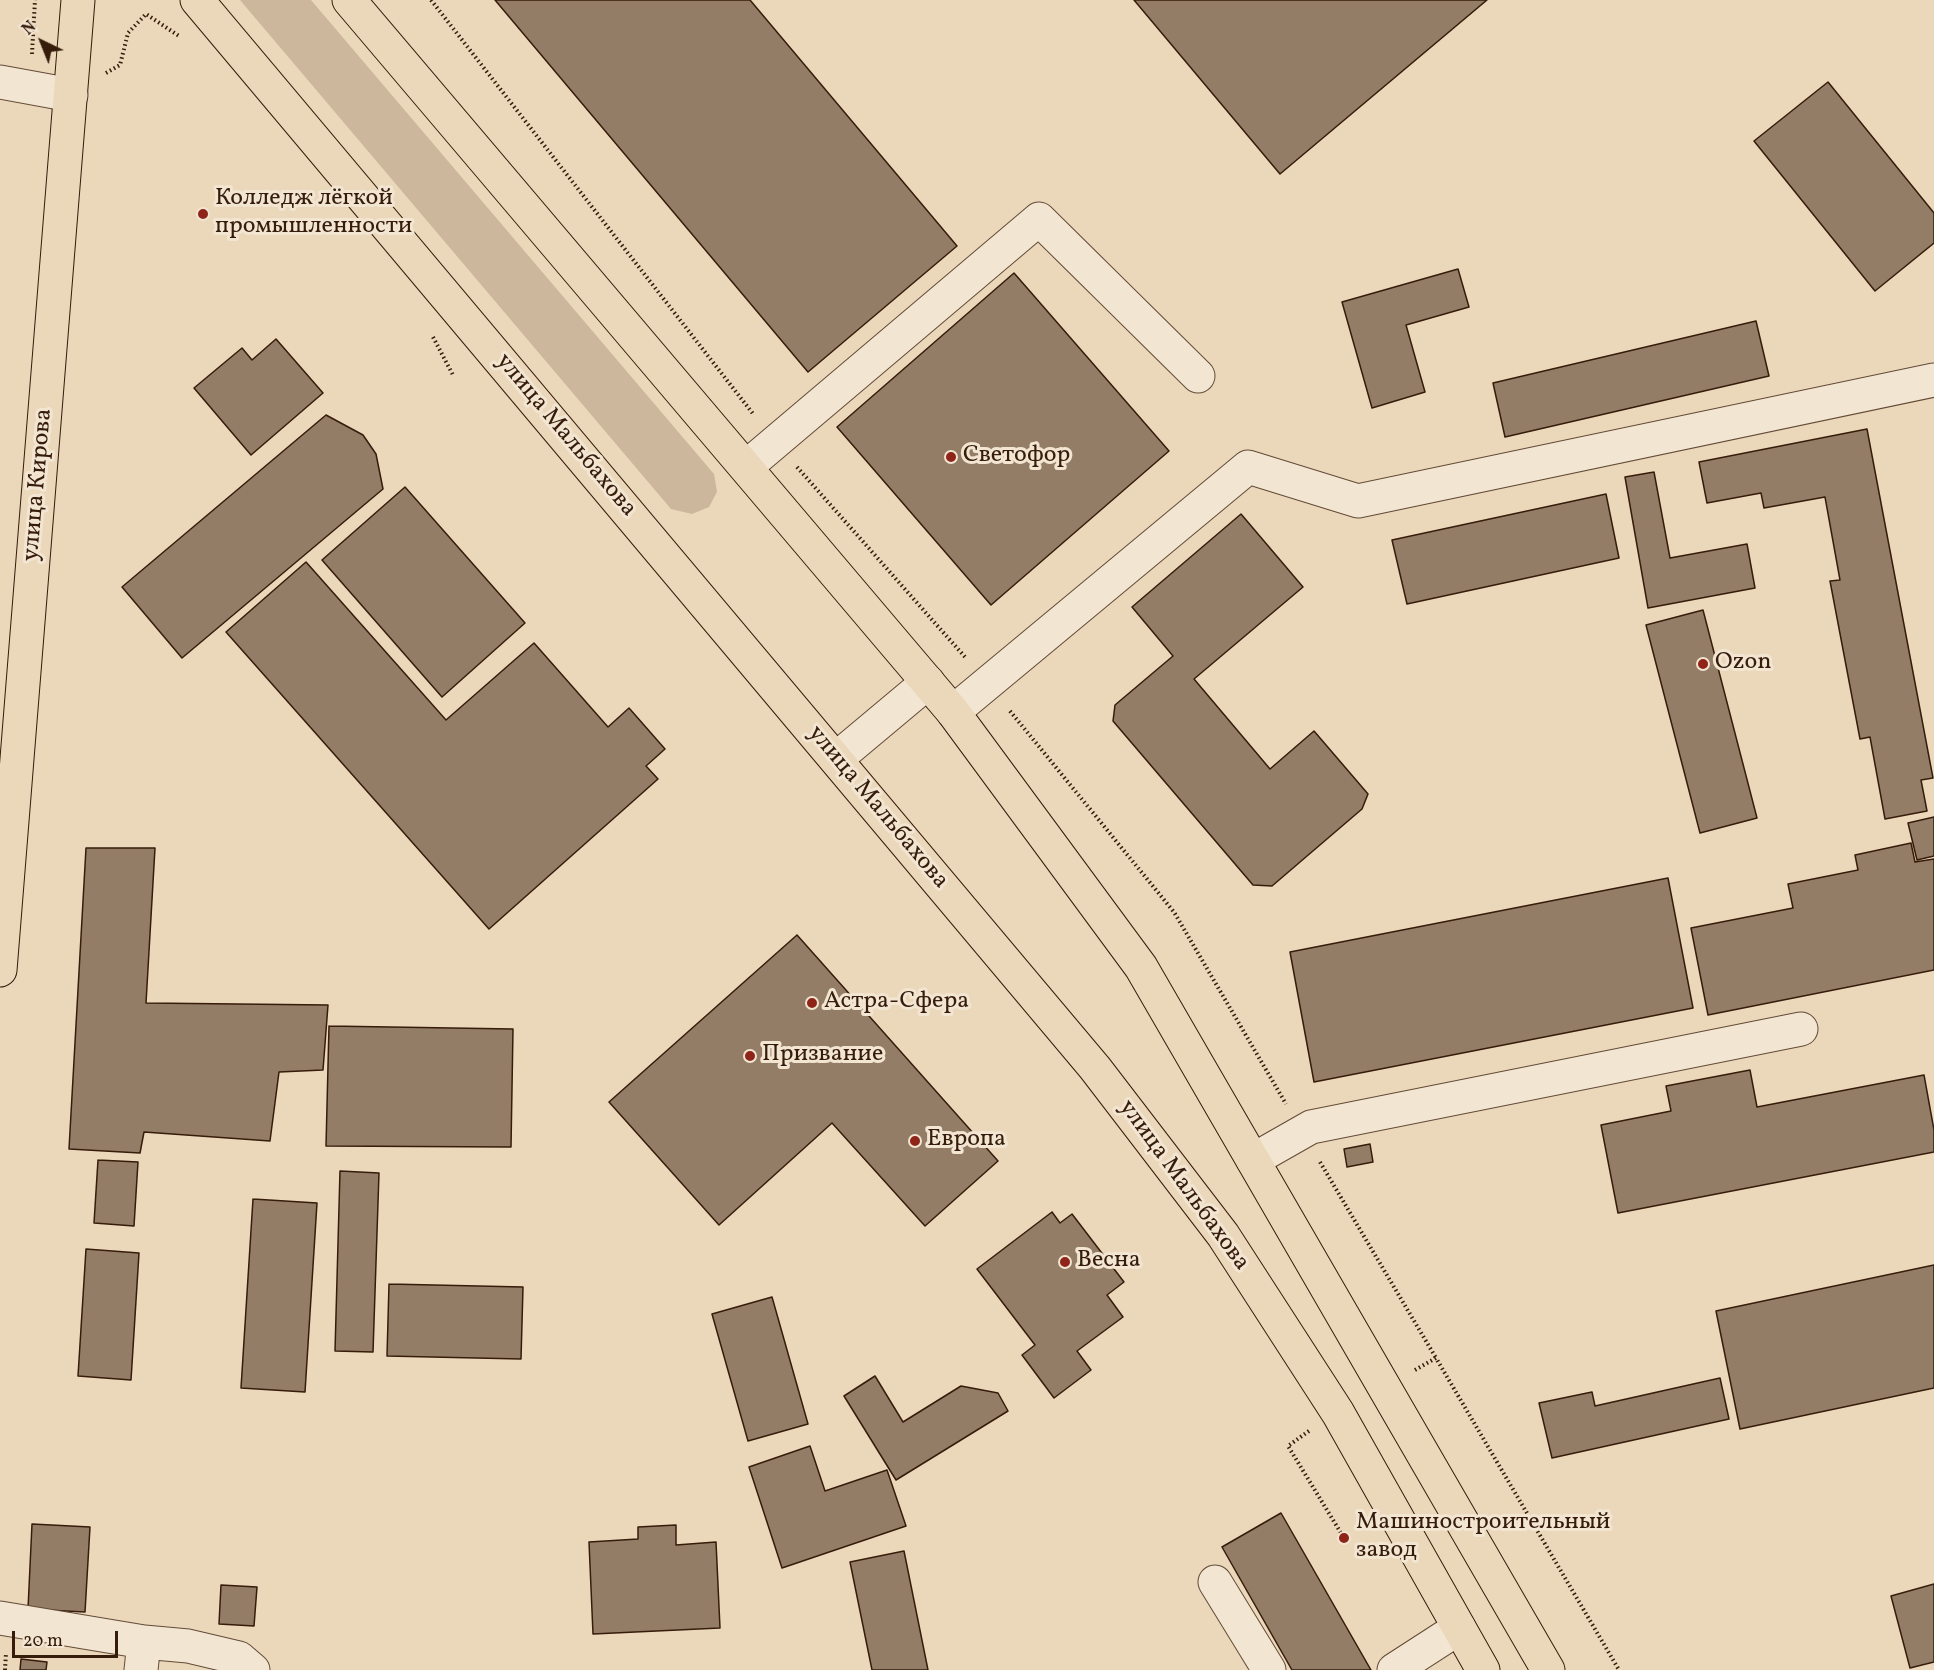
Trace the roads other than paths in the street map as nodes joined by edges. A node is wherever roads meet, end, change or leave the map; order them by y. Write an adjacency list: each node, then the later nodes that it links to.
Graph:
1 (78, 0): 5 (main road, улица Кирова)
2 (197, 0): 11 (main road, улица Мальбахова)
3 (349, 0): 8 (main road)
4 (0, 82): 5 (lane)
5 (71, 94): 12 (main road, улица Кирова)
6 (1198, 376): 8 (lane)
7 (1934, 380): 10 (lane)
8 (746, 467): 9 (main road)
9 (928, 682): 10 (main road); 11 (lane)
10 (953, 712): 15 (main road)
11 (836, 759): 18 (main road, улица Мальбахова)
12 (4, 871): 13 (main road, улица Кирова)
13 (0, 970)
14 (1801, 1029): 15 (lane)
15 (1253, 1160): 24 (main road)
16 (1215, 1582): 21 (lane)
17 (0, 1618): 19 (lane)
18 (1459, 1628): 22 (lane); 23 (main road, улица Мальбахова)
19 (143, 1656): 20 (lane)
20 (253, 1670)
21 (1269, 1670)
22 (1394, 1670)
23 (1483, 1670)
24 (1548, 1670)

